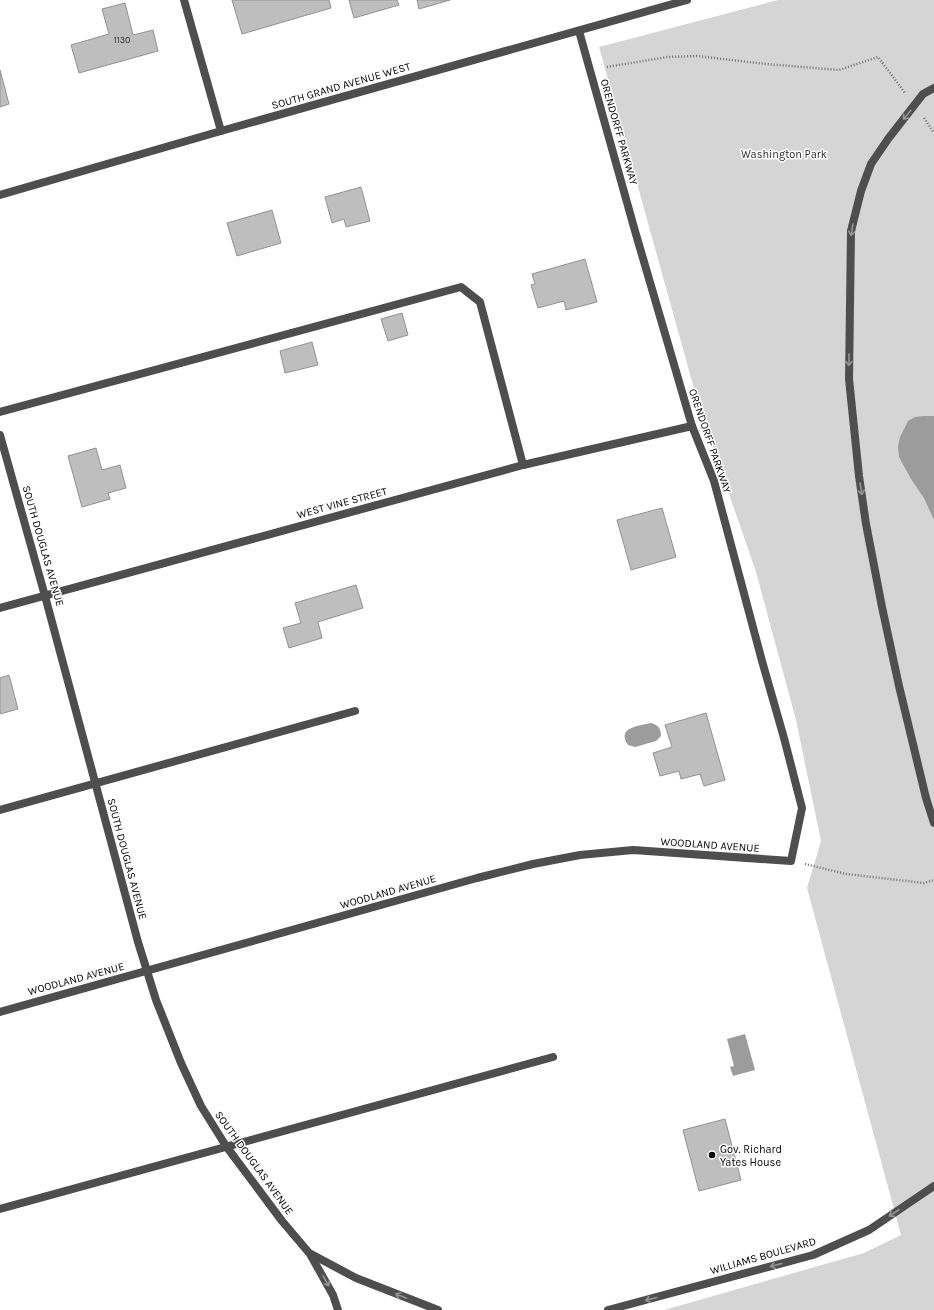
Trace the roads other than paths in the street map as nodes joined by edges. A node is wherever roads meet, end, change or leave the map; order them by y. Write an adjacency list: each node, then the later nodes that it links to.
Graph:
1 (184, 0): 6 (street)
2 (687, 0): 3 (street, SOUTH GRAND AVENUE WEST)
3 (669, 2): 4 (street, SOUTH GRAND AVENUE WEST)
4 (579, 31): 6 (street, SOUTH GRAND AVENUE WEST); 9 (street, ORENDORFF PARKWAY)
5 (934, 88): 17 (street, one-way to 17)
6 (220, 131): 7 (street, SOUTH GRAND AVENUE WEST)
7 (0, 195)
8 (0, 412): 11 (street)
9 (692, 426): 11 (street, WEST VINE STREET); 18 (street, ORENDORFF PARKWAY)
10 (0, 435): 12 (street, SOUTH DOUGLAS AVENUE)
11 (523, 464): 12 (street, WEST VINE STREET)
12 (45, 596): 13 (street, WEST VINE STREET); 15 (street, SOUTH DOUGLAS AVENUE)
13 (0, 608)
14 (355, 711): 15 (street)
15 (95, 783): 16 (street); 19 (street, SOUTH DOUGLAS AVENUE)
16 (0, 810)
17 (934, 823)
18 (791, 861): 19 (street, WOODLAND AVENUE)
19 (147, 972): 20 (street, WOODLAND AVENUE); 22 (street, SOUTH DOUGLAS AVENUE)
20 (0, 1012)
21 (553, 1057): 22 (street)
22 (226, 1146): 24 (street); 25 (street, SOUTH DOUGLAS AVENUE)
23 (934, 1186): 28 (street, WILLIAMS BOULEVARD, one-way to 28)
24 (0, 1208)
25 (310, 1254): 26 (street, SOUTH DOUGLAS AVENUE, one-way to 26); 27 (street, SOUTH DOUGLAS AVENUE, one-way to 25)
26 (338, 1310)
27 (438, 1310)
28 (608, 1310)

